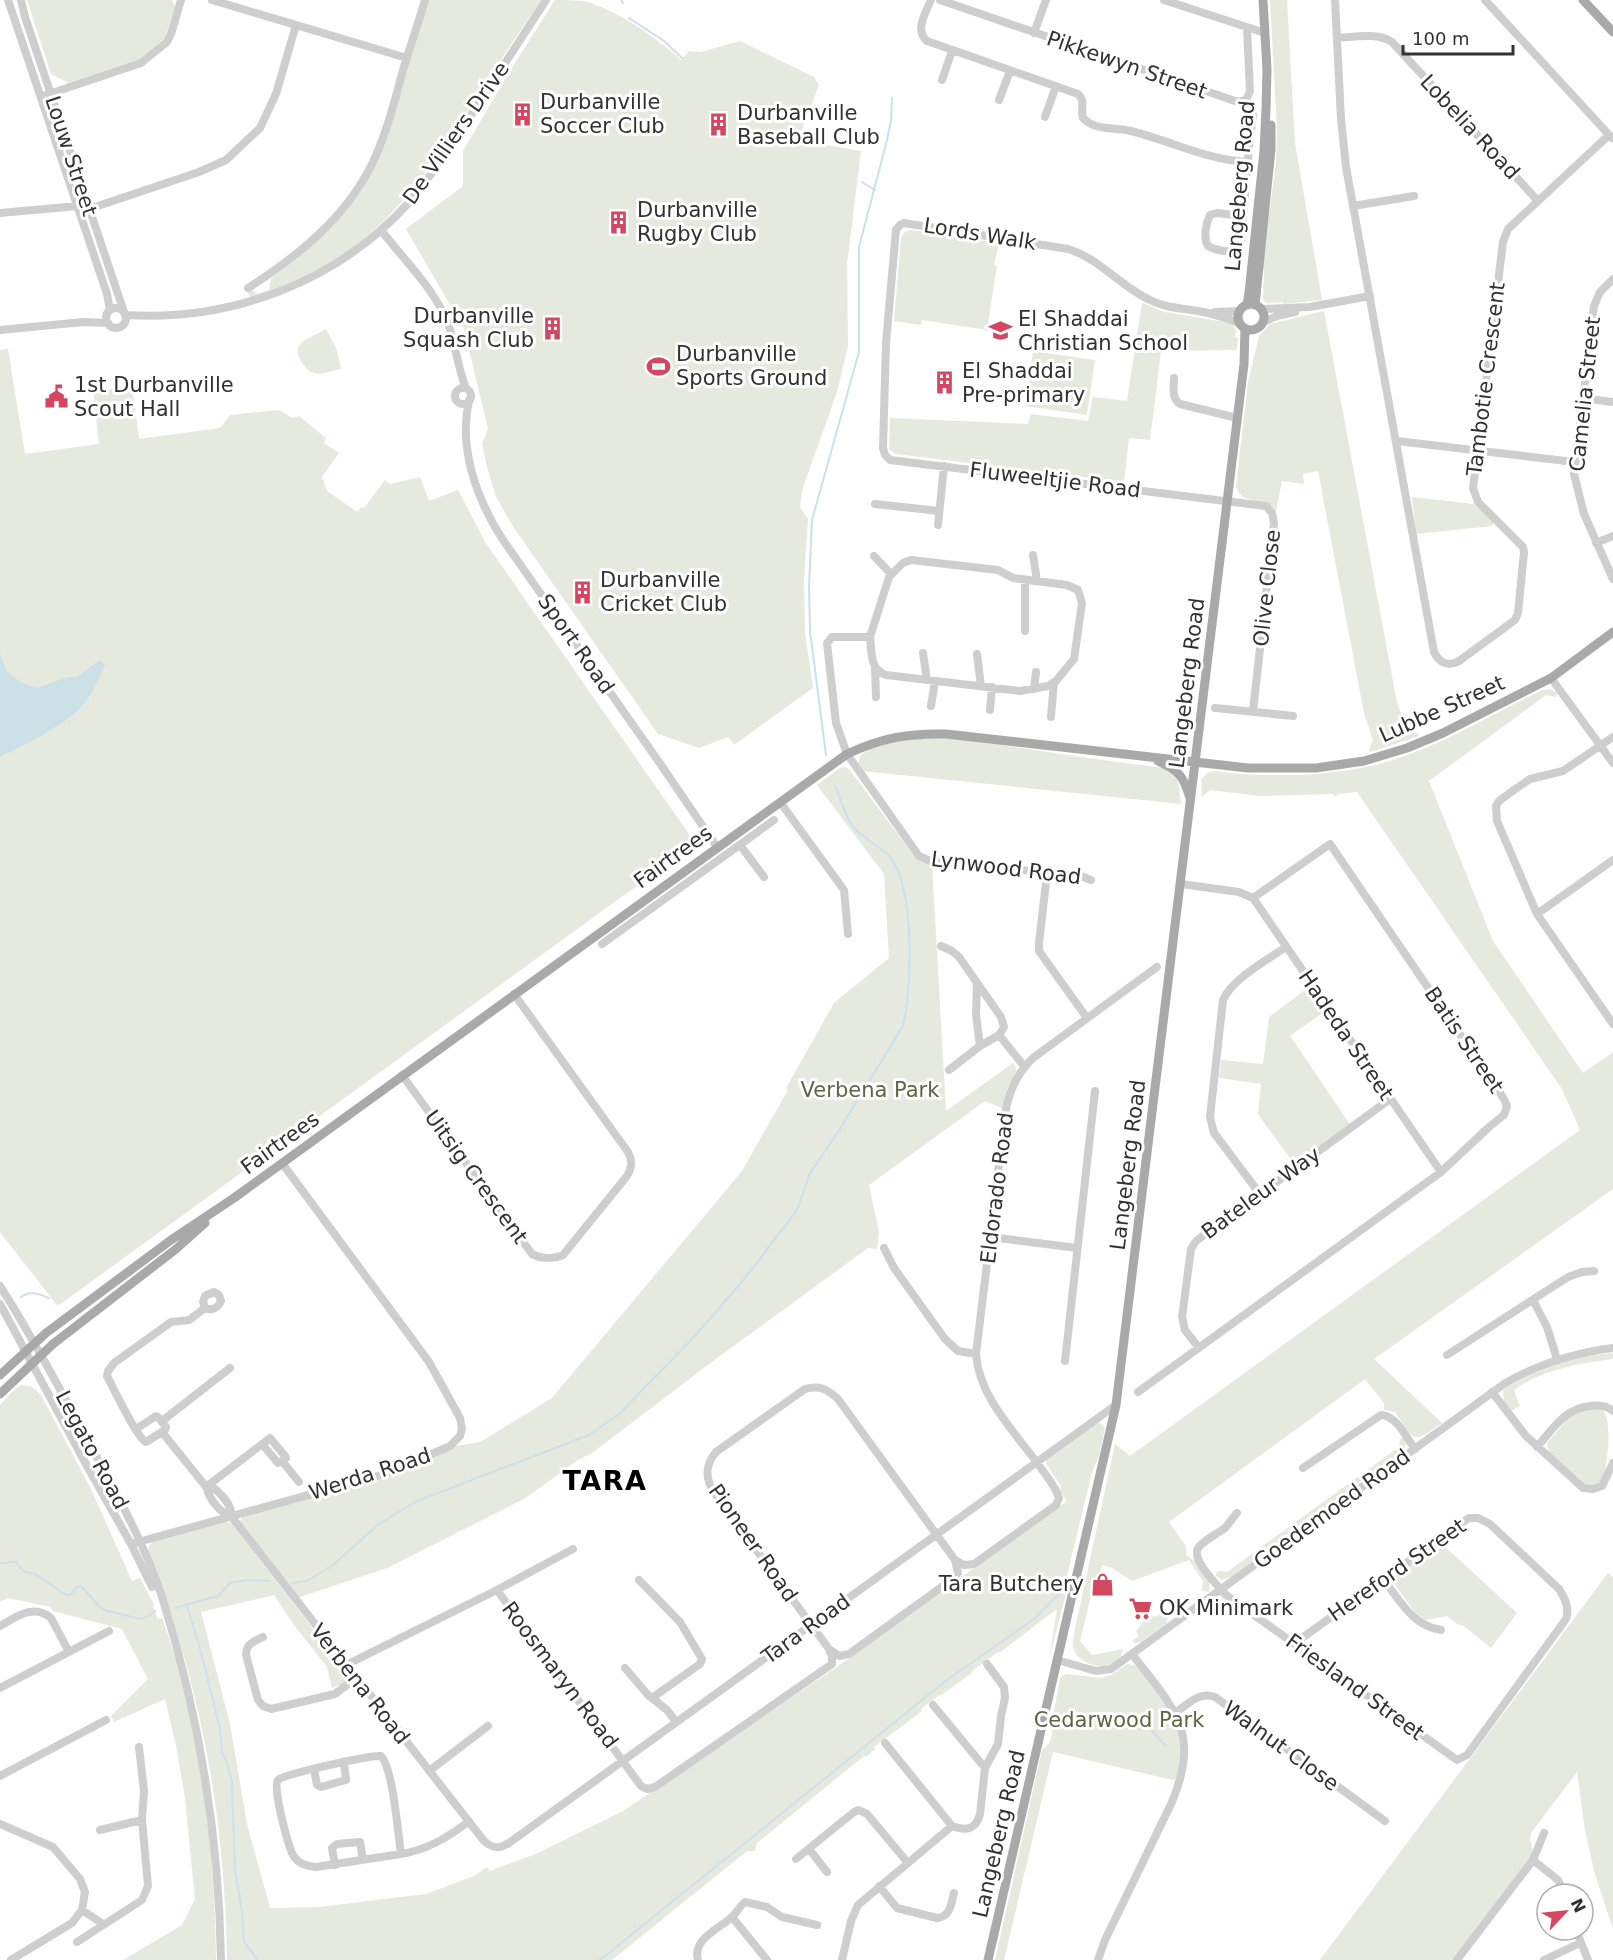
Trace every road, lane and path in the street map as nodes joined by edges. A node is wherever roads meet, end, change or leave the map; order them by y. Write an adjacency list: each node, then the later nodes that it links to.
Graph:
1 (8, 0): 27 (street, Louw Street)
2 (21, 0): 26 (street, Louw Street)
3 (181, 0): 26 (street)
4 (212, 0): 15 (street)
5 (425, 0): 22 (street)
6 (546, 0): 40 (street, De Villiers Drive)
7 (931, 0): 21 (street)
8 (940, 0): 18 (street, Pikkewyn Street)
9 (1046, 0): 18 (street)
10 (1164, 0): 16 (street)
11 (1263, 0): 19 (main road, Langeberg Road)
12 (1335, 0): 20 (street, Tambotie Crescent)
13 (1485, 0): 31 (street, Tambotie Crescent)
14 (1583, 0): 17 (main road)
15 (296, 25): 22 (street); 37 (street)
16 (1247, 28): 19 (street); 29 (street)
17 (1613, 32)
18 (1034, 33): 29 (street, Pikkewyn Street)
19 (1265, 33): 45 (main road, Langeberg Road)
20 (1337, 38): 34 (street, Lobelia Road); 36 (street, Tambotie Crescent)
21 (952, 51): 23 (street); 24 (street)
22 (407, 58): 42 (street)
23 (1010, 71): 25 (street); 28 (street)
24 (942, 80)
25 (1056, 86): 30 (street); 32 (street)
26 (51, 94): 27 (street); 37 (street, Louw Street)
27 (40, 97): 35 (street, Louw Street)
28 (999, 100)
29 (1246, 100): 32 (street)
30 (1045, 117)
31 (1611, 137): 34 (street, Tambotie Crescent)
32 (1248, 162): 39 (street)
33 (1414, 196): 36 (street)
34 (1538, 201): 63 (street, Tambotie Crescent)
35 (78, 206): 37 (street); 38 (street); 47 (street, Louw Street)
36 (1353, 206): 43 (street, Tambotie Crescent)
37 (89, 209): 48 (street, Louw Street)
38 (0, 213)
39 (1243, 216): 39 (street)
40 (381, 230): 48 (street, De Villiers Drive); 52 (street)
41 (1613, 279): 56 (street, Camelia Street)
42 (248, 288)
43 (1370, 296): 44 (street); 62 (street, Tambotie Crescent)
44 (1310, 307): 45 (street); 49 (street)
45 (1251, 308): 46 (street, Lords Walk); 49 (main road); 50 (main road, Langeberg Road)
46 (1204, 312): 50 (street, Lords Walk); 64 (street, Lords Walk)
47 (108, 316): 48 (street); 48 (street); 51 (street)
48 (125, 316)
49 (1263, 322): 50 (main road)
50 (1246, 327): 60 (main road, Langeberg Road)
51 (0, 330)
52 (461, 375): 54 (street); 55 (street)
53 (1174, 378): 60 (street)
54 (466, 388): 55 (street); 57 (street)
55 (457, 390): 59 (street)
56 (1582, 398): 58 (street); 65 (street, Camelia Street)
57 (469, 400): 59 (street); 61 (street, Sport Road)
58 (1613, 402)
59 (459, 403): 61 (street, Sport Road)
60 (1237, 418): 67 (main road, Langeberg Road)
61 (466, 428): 109 (street, Sport Road)
62 (1397, 441): 63 (street); 63 (street, Tambotie Crescent)
63 (1478, 450): 65 (street)
64 (885, 455): 66 (street, Fluweeltjie Road)
65 (1574, 462): 72 (street, Camelia Street)
66 (944, 466): 67 (street, Fluweeltjie Road); 69 (street)
67 (1227, 500): 96 (street, Olive Close); 103 (main road, Langeberg Road)
68 (875, 504): 69 (street)
69 (939, 510): 70 (street)
70 (938, 525)
71 (1613, 536): 72 (street)
72 (1596, 543): 76 (street, Camelia Street)
73 (1033, 555): 78 (street)
74 (874, 556): 75 (street)
75 (891, 574): 77 (street); 81 (street)
76 (1613, 579)
77 (1025, 580): 78 (street); 79 (street)
78 (1037, 581): 88 (street)
79 (1024, 630)
80 (1613, 632): 86 (main road, Lubbe Street)
81 (870, 637): 84 (street); 101 (street, Lynwood Road)
82 (923, 653): 87 (street)
83 (977, 654): 89 (street)
84 (875, 668): 87 (street); 92 (street)
85 (1036, 672): 91 (street)
86 (1551, 678): 100 (street); 103 (main road, Lubbe Street)
87 (931, 680): 89 (street); 93 (street)
88 (1054, 682): 91 (street); 98 (street)
89 (981, 686): 90 (street)
90 (992, 687): 91 (street); 95 (street)
91 (1034, 688)
92 (876, 697)
93 (931, 706)
94 (1215, 708): 96 (street)
95 (990, 710)
96 (1253, 711): 97 (street)
97 (1293, 716)
98 (1051, 717)
99 (1613, 737): 100 (street)
100 (1600, 745): 104 (street); 118 (street)
101 (846, 754): 102 (main road, Fairtrees); 105 (main road, Fairtrees); 111 (street, Lynwood Road)
102 (1152, 758): 103 (main road, Fairtrees); 106 (main road)
103 (1196, 762): 106 (main road, Langeberg Road)
104 (1613, 763)
105 (780, 802): 109 (main road, Fairtrees); 119 (street)
106 (1191, 803): 114 (main road, Langeberg Road)
107 (774, 820): 108 (street)
108 (740, 845): 112 (street); 117 (street)
109 (717, 847): 116 (main road, Fairtrees)
110 (1613, 860): 118 (street)
111 (1047, 874): 113 (street, Lynwood Road); 126 (street)
112 (764, 877)
113 (1091, 880)
114 (1181, 884): 115 (street); 162 (main road, Langeberg Road)
115 (1253, 898): 122 (street, Hadeda Street); 136 (street, Batis Street)
116 (638, 904): 117 (street); 125 (main road, Fairtrees)
117 (645, 913): 120 (street)
118 (1538, 914): 127 (street)
119 (848, 934)
120 (602, 944)
121 (941, 946): 124 (street)
122 (1286, 947): 134 (street, Hadeda Street); 137 (street)
123 (1157, 967): 126 (street, Eldorado Road)
124 (977, 984): 128 (street); 129 (street)
125 (514, 994): 132 (main road, Fairtrees); 132 (street, Uitsig Crescent)
126 (1088, 1018): 130 (street, Eldorado Road)
127 (1613, 1024)
128 (999, 1035): 129 (street); 130 (street)
129 (980, 1046): 131 (street)
130 (1024, 1066): 139 (street, Eldorado Road)
131 (949, 1070)
132 (402, 1075): 135 (main road, Fairtrees)
133 (1095, 1091): 141 (street)
134 (1390, 1100): 136 (street, Hadeda Street); 137 (street, Bateleur Way)
135 (282, 1163): 138 (main road, Fairtrees); 175 (street, Werda Road)
136 (1441, 1172): 148 (street, Batis Street)
137 (1260, 1194): 148 (street, Bateleur Way)
138 (234, 1198): 147 (main road, Fairtrees); 151 (main road, Fairtrees)
139 (991, 1237): 141 (street); 152 (street, Eldorado Road)
140 (884, 1248): 152 (street)
141 (1077, 1248): 155 (street)
142 (1594, 1271): 144 (street)
143 (0, 1286): 147 (street, Legato Road)
144 (1533, 1300): 153 (street); 154 (street)
145 (0, 1304): 150 (street, Legato Road)
146 (205, 1308): 165 (street)
147 (35, 1343): 150 (main road, Fairtrees); 151 (street, Legato Road)
148 (1198, 1348): 159 (street, Batis Street)
149 (1613, 1348): 154 (street, Goedemoed Road)
150 (25, 1352): 156 (street, Legato Road); 158 (main road, Fairtrees)
151 (41, 1354): 156 (main road, Fairtrees); 177 (street, Legato Road)
152 (976, 1354): 169 (street, Eldorado Road)
153 (1447, 1354)
154 (1557, 1359): 160 (street, Goedemoed Road)
155 (1065, 1362)
156 (31, 1364): 161 (main road, Fairtrees); 177 (street, Legato Road)
157 (230, 1368): 164 (street)
158 (0, 1375)
159 (1138, 1392)
160 (1492, 1392): 167 (street); 168 (street, Goedemoed Road)
161 (0, 1394)
162 (1116, 1405): 169 (street, Tara Road); 193 (main road, Langeberg Road)
163 (1613, 1411): 167 (street)
164 (162, 1421): 165 (street); 166 (street)
165 (136, 1430): 166 (street)
166 (162, 1432): 173 (street, Verbena Road)
167 (1537, 1447): 170 (street)
168 (1414, 1449): 171 (street); 183 (street, Goedemoed Road)
169 (1036, 1461): 176 (street, Tara Road); 179 (street, Eldorado Road)
170 (1613, 1463)
171 (1303, 1468)
172 (300, 1482): 173 (street)
173 (206, 1487): 175 (street, Verbena Road)
174 (1237, 1513): 183 (street, Friesland Street)
175 (231, 1516): 177 (street, Werda Road); 195 (street, Verbena Road)
176 (936, 1534): 179 (street, Pioneer Road); 184 (street, Tara Road); 184 (street, Pioneer Road)
177 (135, 1542): 240 (street, Legato Road)
178 (573, 1549): 182 (street)
179 (955, 1560): 190 (street)
180 (639, 1580): 199 (street)
181 (1384, 1580): 186 (street); 189 (street, Hereford Street); 207 (street, Hereford Street)
182 (497, 1590): 195 (street); 208 (street, Roosmaryn Road)
183 (1221, 1590): 189 (street, Friesland Street); 192 (street, Goedemoed Road)
184 (812, 1624): 190 (street, Pioneer Road); 203 (street, Tara Road)
185 (0, 1626): 191 (street)
186 (1441, 1630)
187 (109, 1631): 191 (street)
188 (263, 1637): 197 (street)
189 (1295, 1643): 207 (street, Friesland Street)
190 (829, 1649): 208 (street, Roosmaryn Road)
191 (69, 1652): 198 (street)
192 (1132, 1654): 193 (street, Goedemoed Road); 201 (street)
193 (1057, 1660): 244 (main road, Langeberg Road)
194 (987, 1664): 210 (street)
195 (346, 1665): 197 (street, Verbena Road)
196 (625, 1668): 199 (street)
197 (356, 1678): 212 (street, Verbena Road)
198 (0, 1688)
199 (652, 1698): 203 (street)
200 (933, 1705): 210 (street)
201 (1175, 1713): 216 (street, Walnut Close); 245 (street)
202 (106, 1720): 213 (street)
203 (675, 1722): 208 (street, Tara Road)
204 (488, 1726): 212 (street)
205 (885, 1743): 218 (street)
206 (139, 1747): 214 (street)
207 (1461, 1759)
208 (623, 1760): 221 (street, Tara Road)
209 (344, 1763): 211 (street); 211 (street); 223 (street)
210 (985, 1768): 218 (street)
211 (314, 1769): 228 (street)
212 (429, 1771): 215 (street, Verbena Road)
213 (0, 1776)
214 (142, 1820): 219 (street); 235 (street)
215 (469, 1821): 221 (street, Verbena Road); 223 (street)
216 (1385, 1821)
217 (0, 1824): 233 (street)
218 (952, 1826): 227 (street)
219 (100, 1830)
220 (1544, 1833): 226 (street)
221 (493, 1848)
222 (809, 1849): 224 (street); 227 (street); 229 (street)
223 (401, 1854): 225 (street)
224 (795, 1859)
225 (363, 1860): 228 (street); 228 (street)
226 (1533, 1860): 230 (street); 246 (street)
227 (908, 1863): 231 (street)
228 (335, 1864)
229 (827, 1872)
230 (1559, 1882)
231 (879, 1886): 232 (street); 243 (street)
232 (954, 1893)
233 (82, 1910): 235 (street); 239 (street)
234 (732, 1917): 236 (street); 241 (street); 242 (street)
235 (102, 1924): 237 (street)
236 (817, 1925)
237 (77, 1942)
238 (1580, 1943): 247 (street); 248 (street)
239 (11, 1960)
240 (221, 1960)
241 (698, 1960)
242 (767, 1960)
243 (842, 1960)
244 (988, 1960)
245 (1098, 1960)
246 (1457, 1960)
247 (1544, 1960)
248 (1588, 1960)

